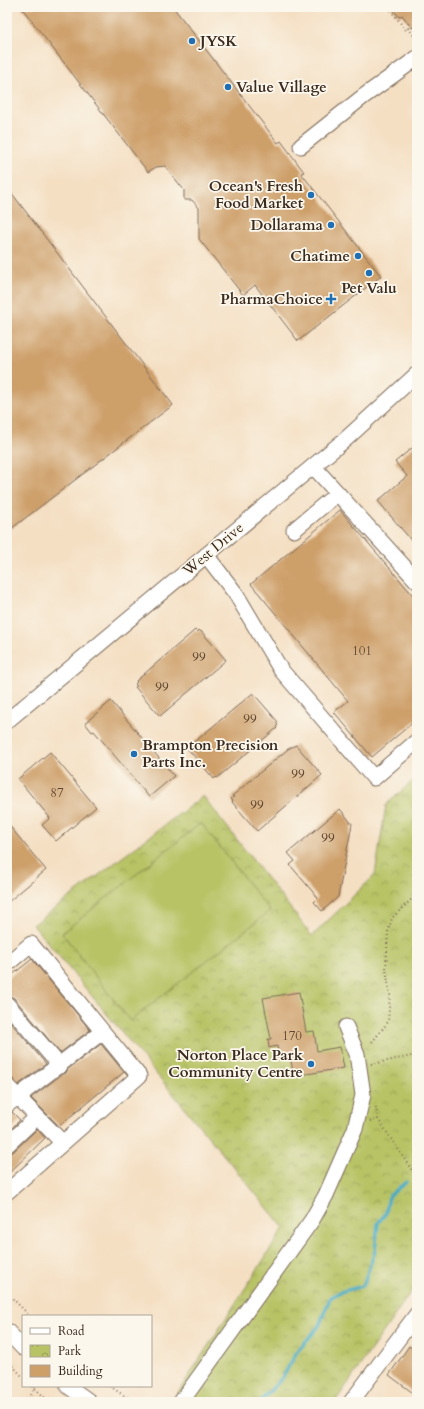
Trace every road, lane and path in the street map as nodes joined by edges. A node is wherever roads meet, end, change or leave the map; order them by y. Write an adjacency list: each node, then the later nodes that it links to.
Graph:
1 (388, 7): 2 (path)
2 (417, 40)
3 (417, 58): 4 (street)
4 (301, 146)
5 (417, 374): 6 (street, West Drive)
6 (313, 466): 7 (street); 9 (street, West Drive)
7 (338, 493): 8 (street); 10 (street)
8 (294, 530)
9 (206, 555): 11 (street, West Drive); 12 (street)
10 (417, 581)
11 (7, 721)
12 (417, 740)
13 (417, 894): 18 (path)
14 (7, 964): 17 (street)
15 (7, 1004): 21 (street)
16 (346, 1027): 43 (street)
17 (102, 1032): 21 (street); 25 (street)
18 (372, 1042)
19 (417, 1055): 20 (path)
20 (374, 1063)
21 (60, 1066): 22 (street)
22 (10, 1096): 23 (street)
23 (37, 1117): 25 (street); 26 (street)
24 (370, 1121): 27 (path)
25 (62, 1142): 28 (street)
26 (7, 1145)
27 (417, 1178)
28 (7, 1192)
29 (7, 1293): 31 (path)
30 (417, 1314): 44 (street)
31 (29, 1315)
32 (7, 1331): 33 (street)
33 (22, 1347)
34 (7, 1360): 35 (path)
35 (22, 1376)
36 (35, 1387): 39 (path); 40 (path)
37 (69, 1387): 41 (street)
38 (111, 1387): 42 (path)
39 (27, 1402)
40 (50, 1402)
41 (90, 1402)
42 (137, 1402)
43 (181, 1402)
44 (352, 1402)

